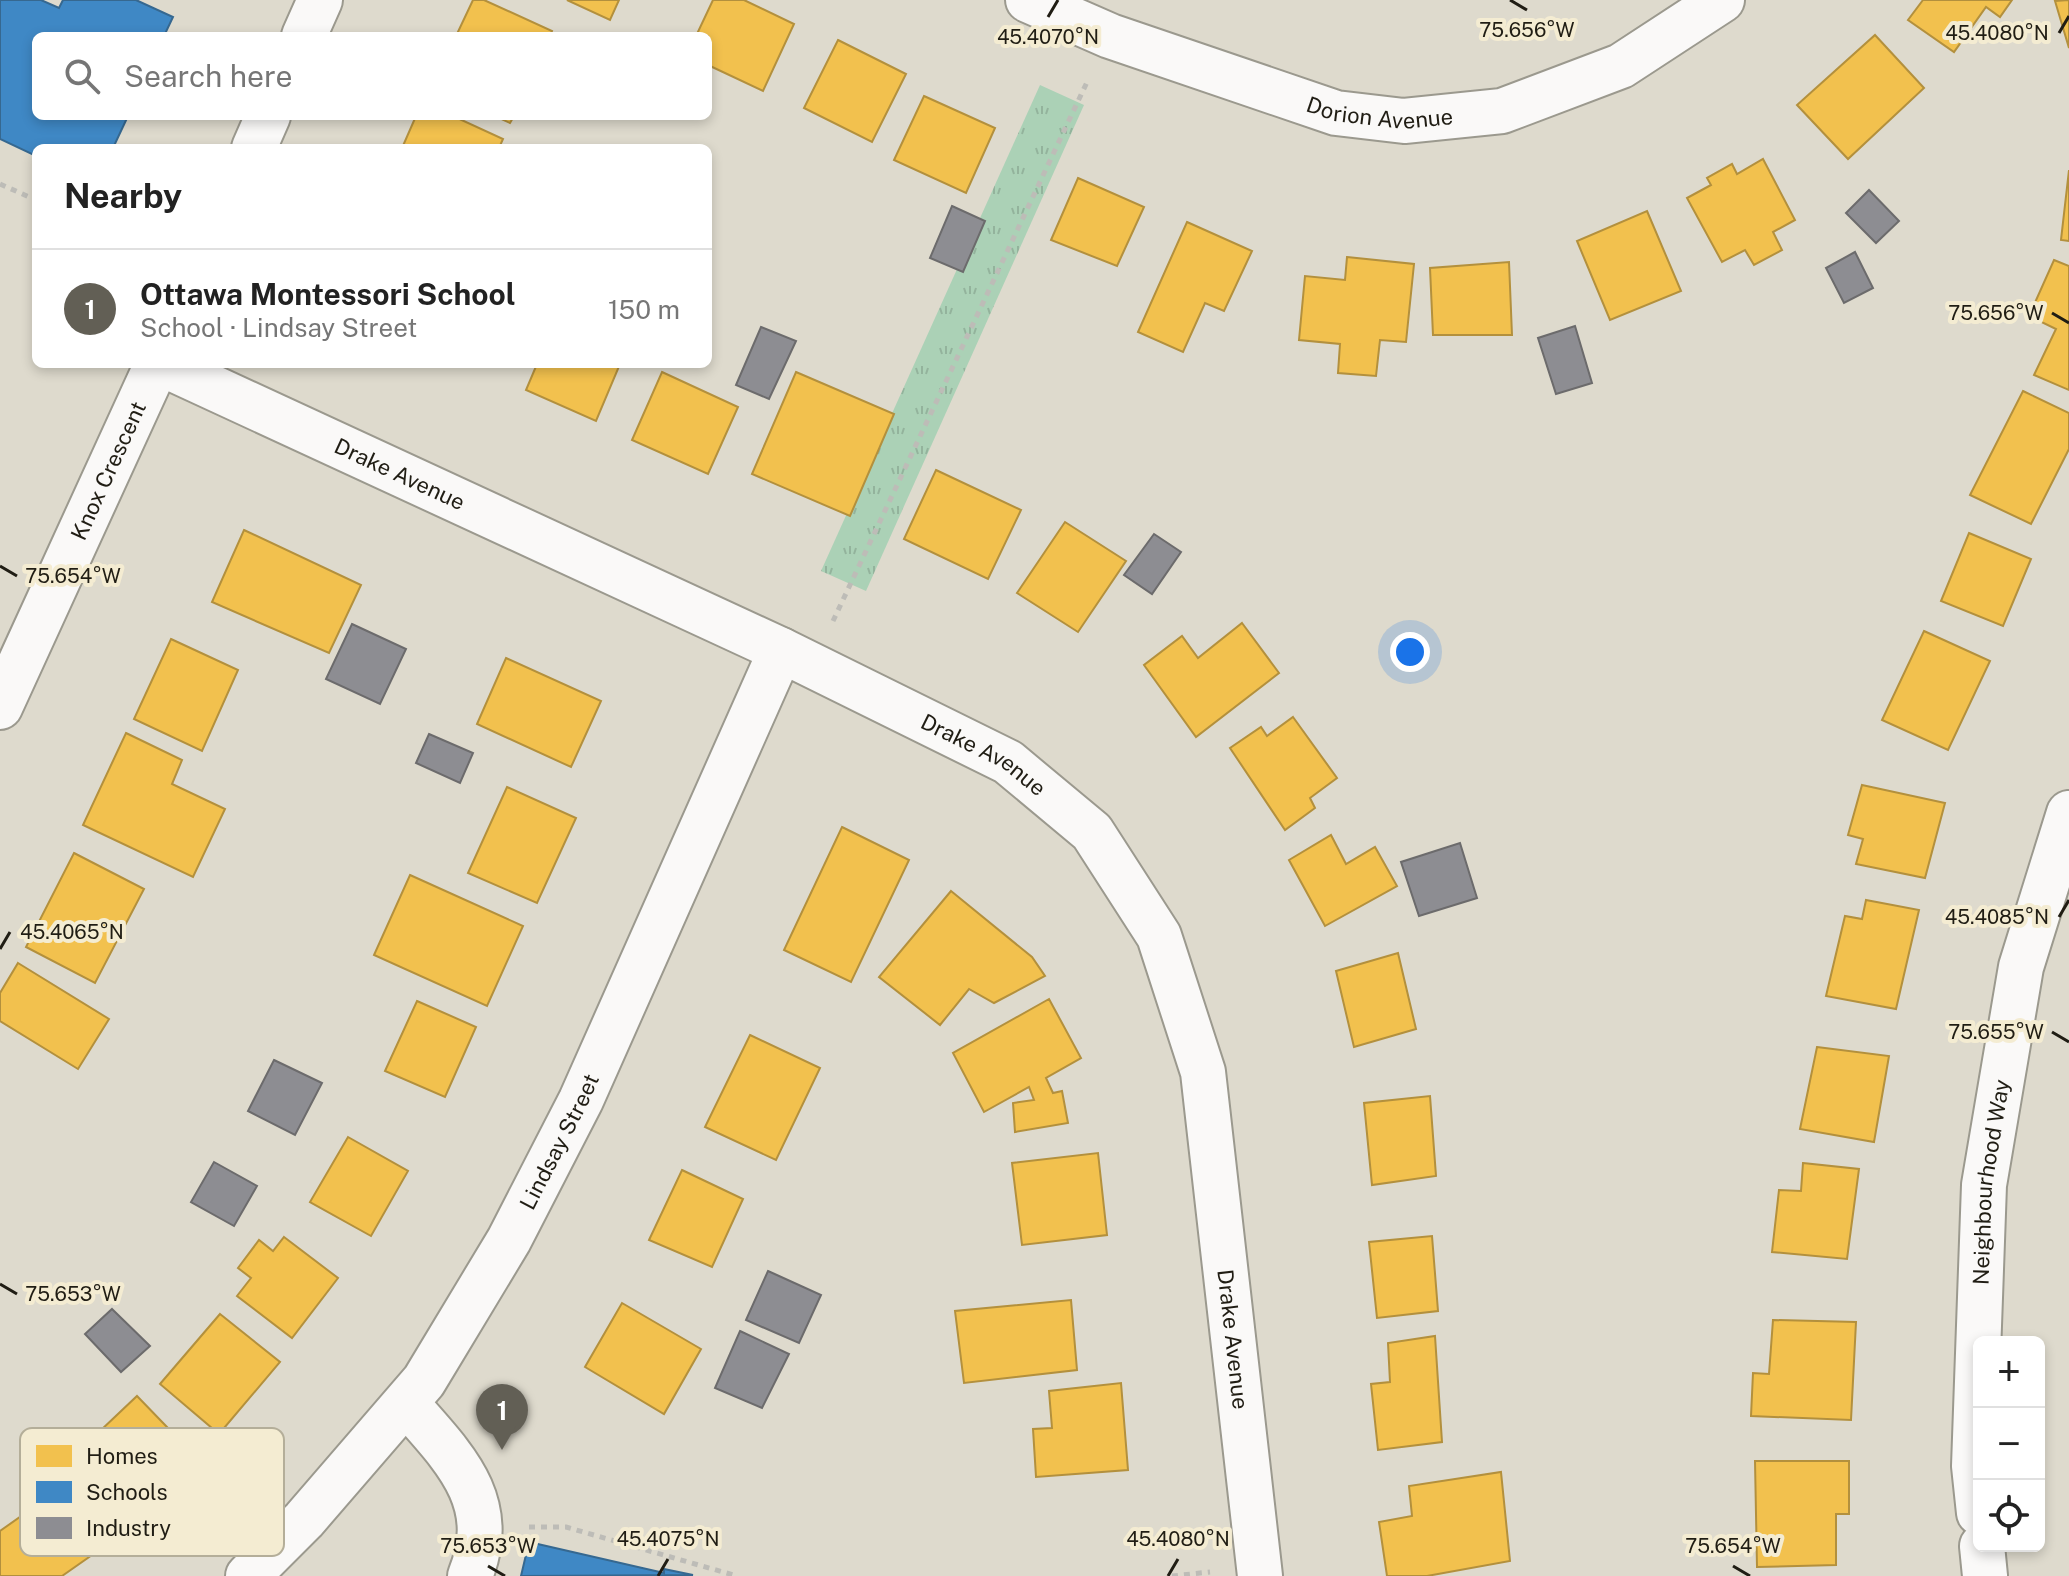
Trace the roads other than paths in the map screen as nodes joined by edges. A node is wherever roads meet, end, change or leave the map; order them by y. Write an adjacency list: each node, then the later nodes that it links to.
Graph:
1 (320, 0): 5 (street)
2 (1028, 0): 4 (street, Dorion Avenue)
3 (1722, 0): 4 (street, Dorion Avenue)
4 (1087, 19)
5 (306, 32)
6 (266, 120): 7 (street)
7 (256, 144)
8 (158, 368): 11 (street, Knox Crescent)
9 (169, 368): 10 (street, Drake Avenue)
10 (796, 657): 13 (street, Lindsay Street); 20 (street, Drake Avenue)
11 (0, 707)
12 (2069, 813): 14 (street, Neighbourhood Way)
13 (406, 1403): 15 (street, Lindsay Street); 19 (street)
14 (1975, 1480)
15 (284, 1540)
16 (1983, 1552): 21 (street)
17 (268, 1556): 18 (street, Lindsay Street)
18 (248, 1576)
19 (470, 1576)
20 (1260, 1576)
21 (1985, 1576)

